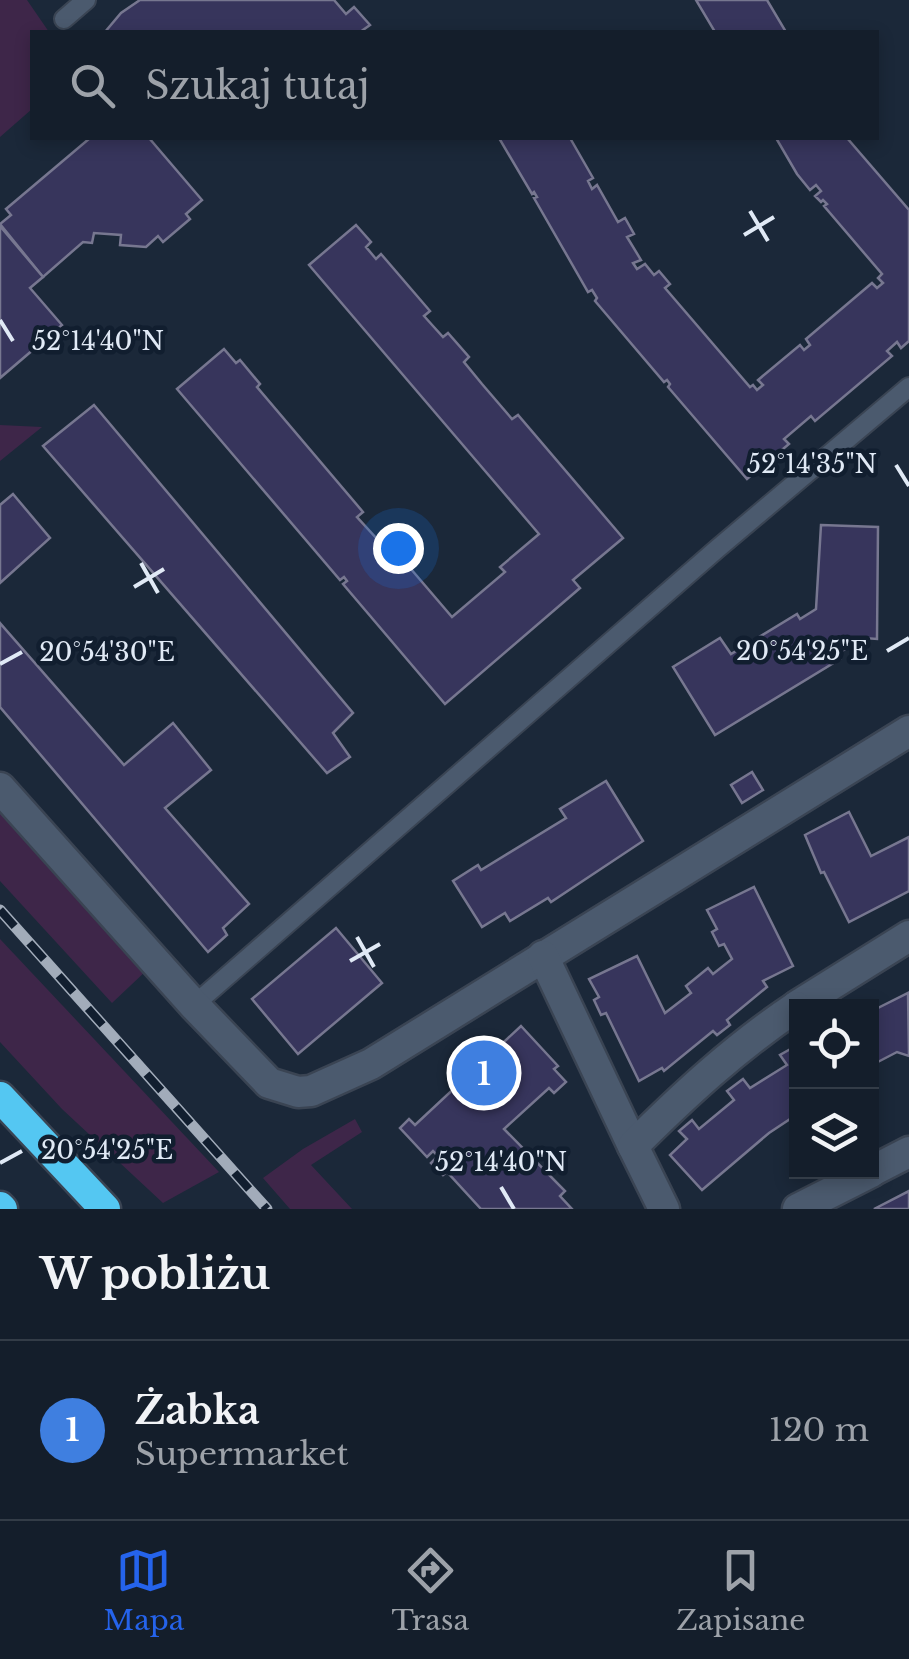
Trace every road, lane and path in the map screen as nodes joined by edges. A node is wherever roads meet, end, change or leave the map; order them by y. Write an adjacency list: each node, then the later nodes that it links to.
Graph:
1 (86, 0): 2 (lane)
2 (64, 18)
3 (909, 388): 9 (lane)
4 (909, 731): 7 (street)
5 (0, 788): 9 (street)
6 (909, 936): 8 (street)
7 (542, 956): 9 (street); 12 (street)
8 (810, 999)
9 (194, 1005)
10 (789, 1012): 12 (street)
11 (0, 1097): 16 (highway)
12 (632, 1146): 17 (street)
13 (909, 1152): 14 (street)
14 (879, 1167)
15 (856, 1179): 18 (street)
16 (105, 1209)
17 (664, 1209)
18 (798, 1209)

